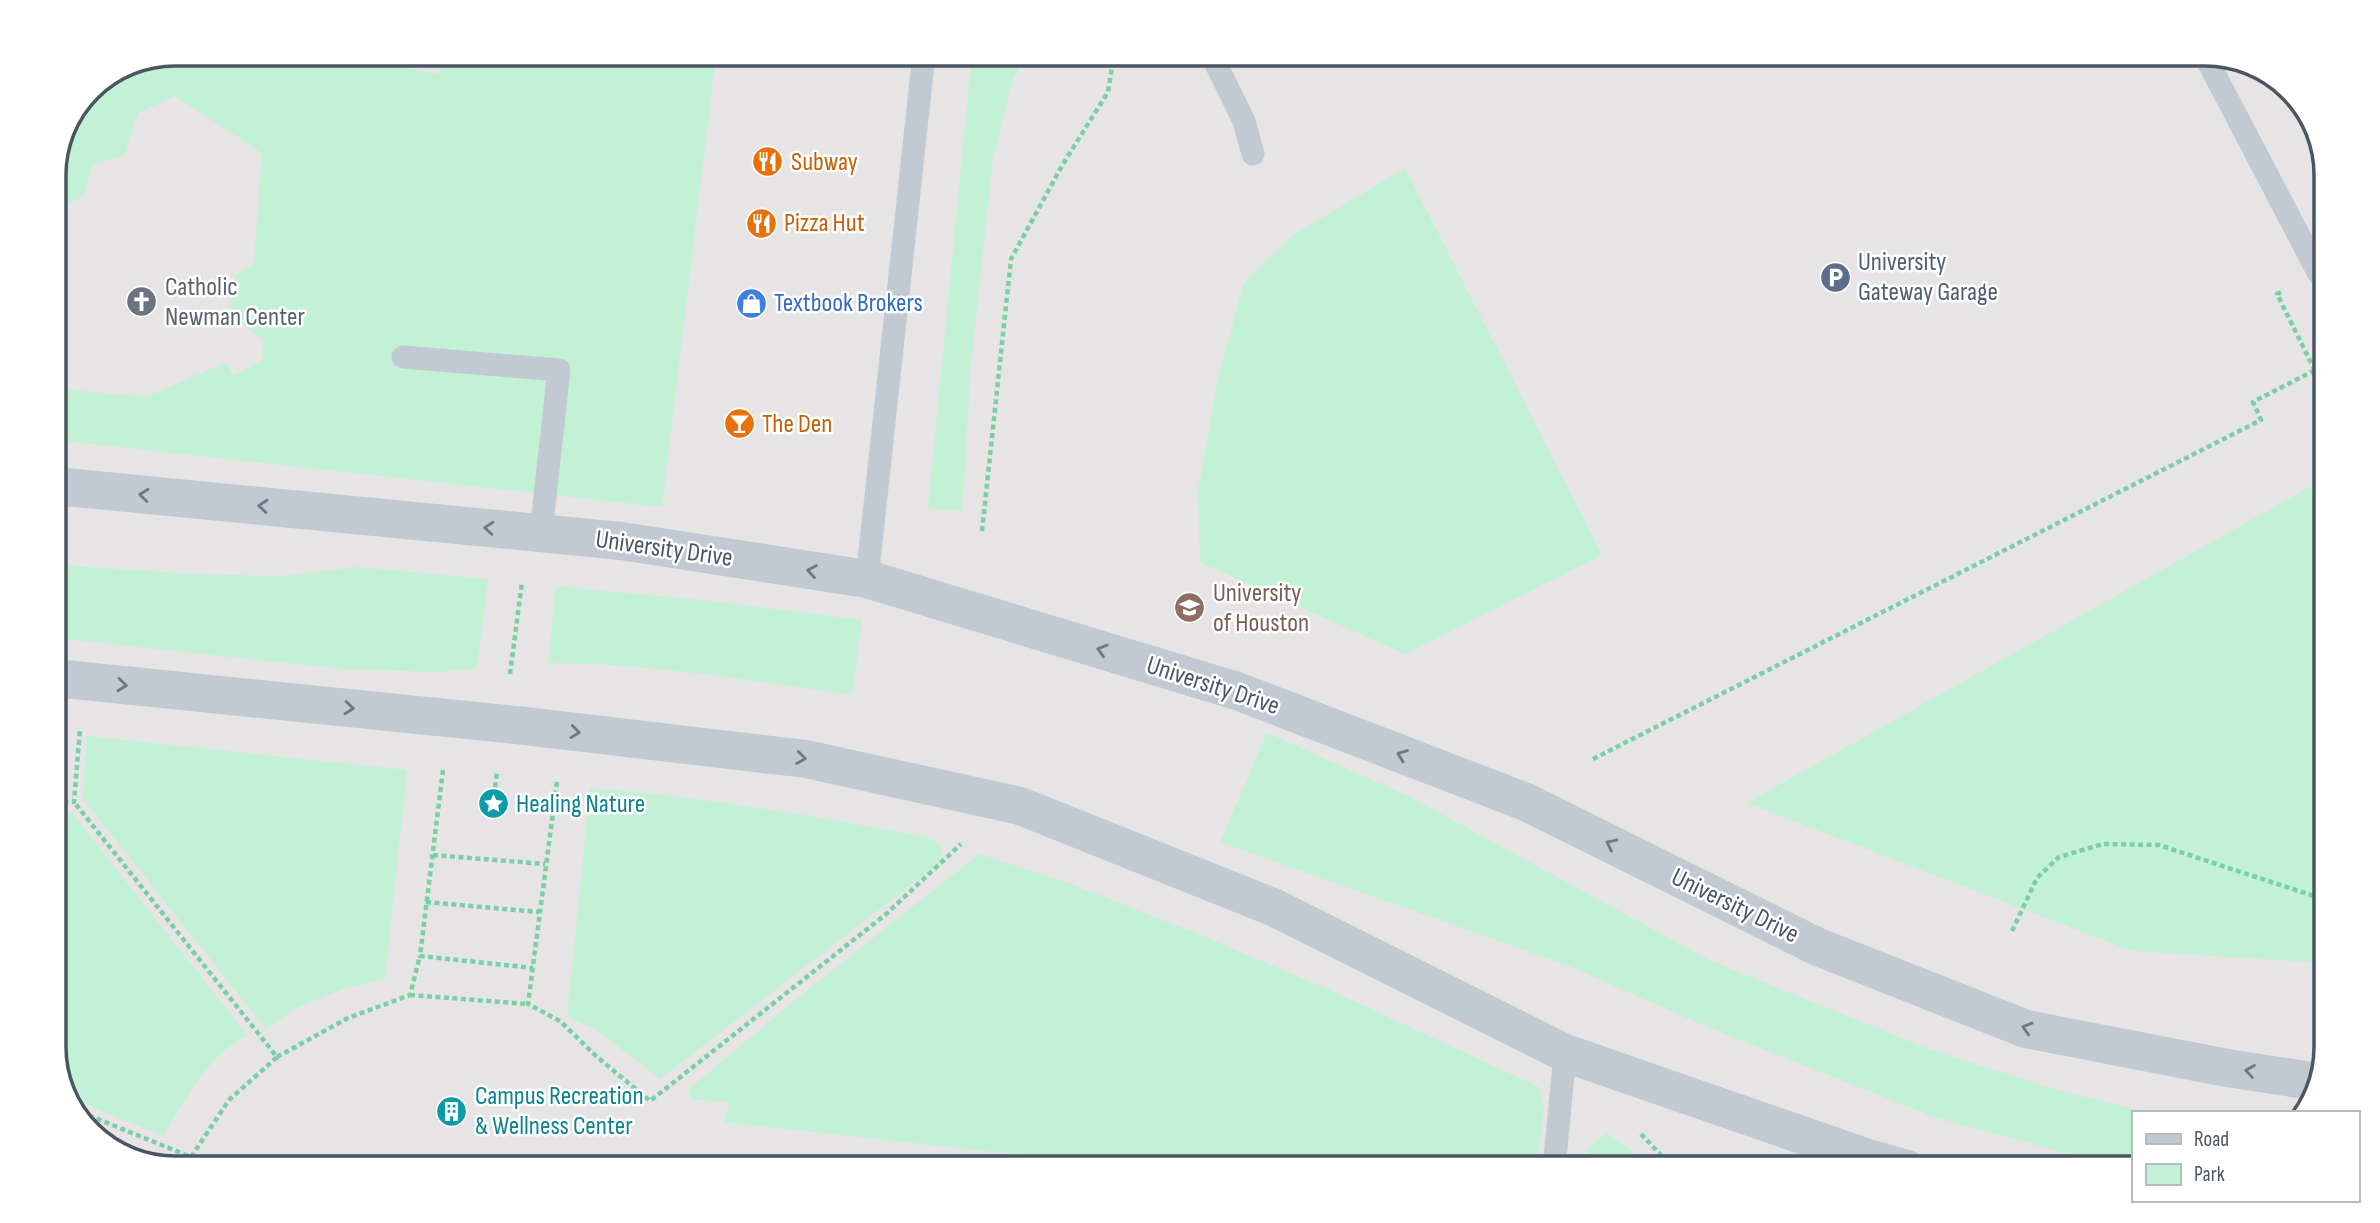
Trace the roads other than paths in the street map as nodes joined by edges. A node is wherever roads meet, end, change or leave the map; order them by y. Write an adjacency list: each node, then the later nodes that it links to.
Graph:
1 (923, 66): 9 (lane)
2 (1217, 66): 4 (lane)
3 (2211, 67): 5 (lane)
4 (1253, 154)
5 (2313, 263)
6 (403, 357): 8 (lane)
7 (67, 487): 8 (street, University Drive, one-way to 7)
8 (541, 533): 9 (street, University Drive, one-way to 8)
9 (867, 579): 12 (street, University Drive, one-way to 9)
10 (67, 679): 11 (street, one-way to 11)
11 (1566, 1053): 13 (lane); 14 (street)
12 (2308, 1080)
13 (1555, 1156)
14 (1862, 1156)

